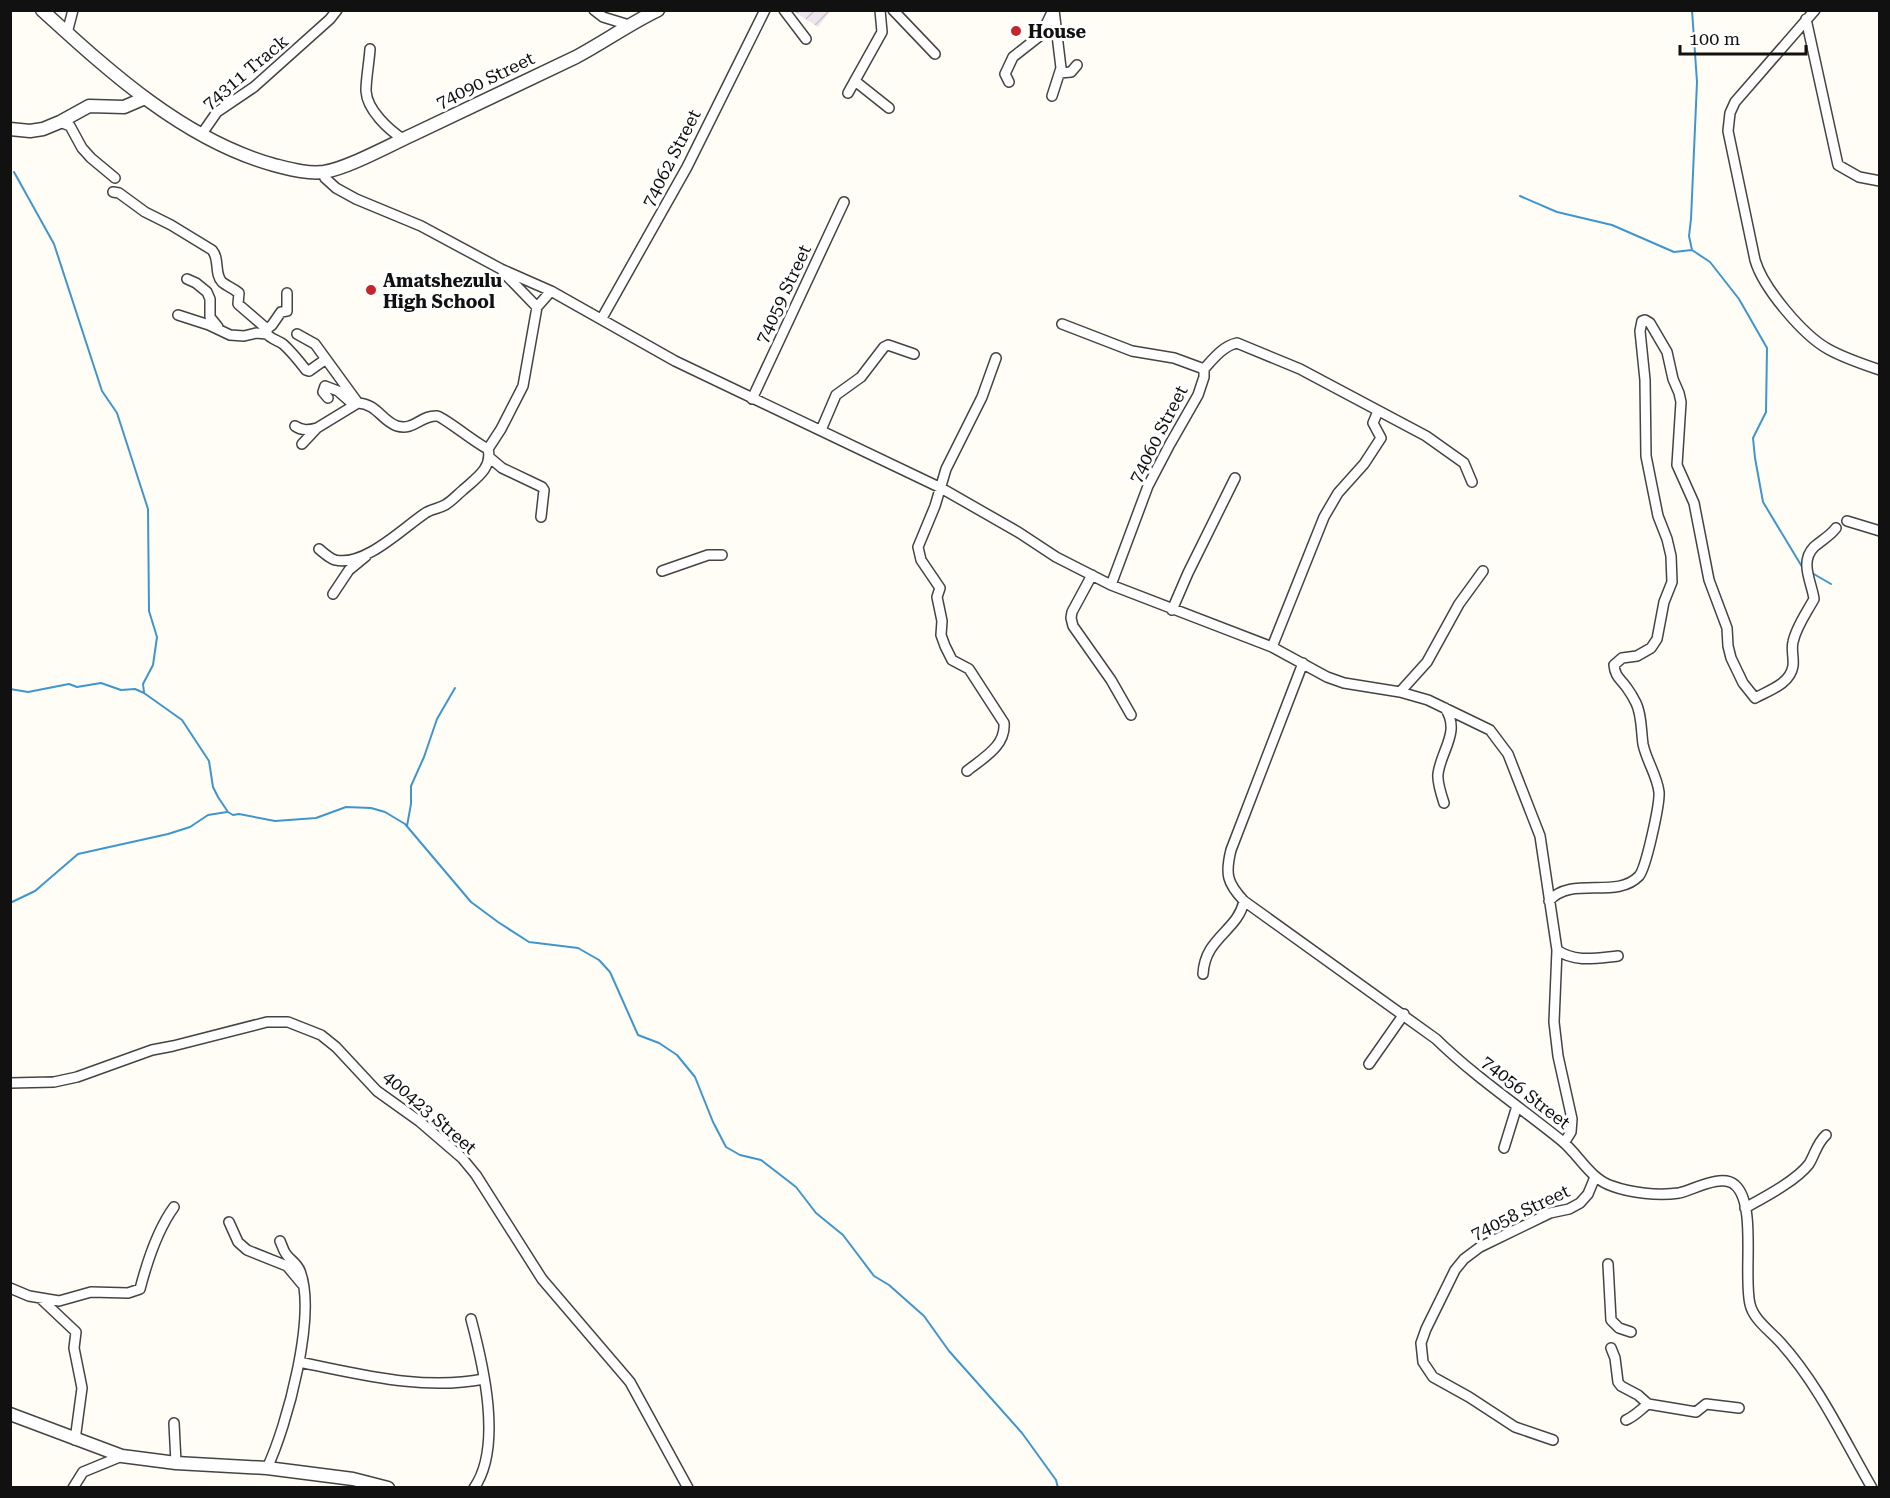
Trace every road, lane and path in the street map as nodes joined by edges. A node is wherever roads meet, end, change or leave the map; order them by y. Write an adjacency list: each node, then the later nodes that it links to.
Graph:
1 (42, 10): 14 (street)
2 (73, 10): 14 (street)
3 (337, 10): 28 (street, 74311 Track)
4 (594, 10): 13 (street)
5 (658, 10): 13 (street, 74090 Street)
6 (765, 10): 42 (street, 74062 Street)
7 (784, 10): 15 (street)
8 (880, 10): 21 (street)
9 (893, 10): 17 (street)
10 (1054, 10): 19 (street); 20 (street)
11 (1815, 10): 12 (street)
12 (1806, 19): 32 (street); 52 (street)
13 (629, 24): 29 (street, 74090 Street)
14 (67, 33): 24 (street)
15 (806, 39)
16 (370, 49): 29 (street)
17 (935, 54)
18 (1077, 64): 19 (street)
19 (1060, 74): 23 (street)
20 (1006, 79)
21 (855, 81): 22 (street); 25 (street)
22 (849, 93)
23 (1052, 96)
24 (145, 98): 26 (street); 28 (street)
25 (889, 108)
26 (60, 122): 27 (street); 31 (street)
27 (10, 129)
28 (201, 135): 30 (street)
29 (403, 139): 30 (street, 74090 Street)
30 (323, 172): 35 (street)
31 (115, 178)
32 (1880, 181)
33 (112, 192): 46 (street)
34 (844, 202): 54 (street, 74059 Street)
35 (501, 269): 37 (street); 39 (street)
36 (187, 279): 41 (street)
37 (551, 291): 39 (street); 42 (street)
38 (287, 292): 46 (street)
39 (537, 307): 61 (street)
40 (178, 315): 43 (street)
41 (210, 315): 43 (street); 45 (street)
42 (602, 318): 54 (street)
43 (195, 321): 45 (street)
44 (1062, 324): 51 (street, 74060 Street)
45 (221, 332): 46 (street)
46 (267, 332): 50 (street)
47 (297, 334): 50 (street)
48 (914, 354): 59 (street)
49 (996, 358): 64 (street)
50 (326, 359): 55 (street)
51 (1204, 369): 56 (street); 75 (street, 74060 Street)
52 (1880, 370)
53 (328, 398): 55 (street)
54 (752, 399): 59 (street)
55 (356, 404): 58 (street); 61 (street)
56 (1378, 411): 63 (street); 78 (street)
57 (295, 426): 58 (street)
58 (317, 428): 60 (street)
59 (821, 430): 64 (street)
60 (302, 444)
61 (488, 453): 65 (street); 70 (street)
62 (1235, 478): 77 (street)
63 (1472, 482)
64 (941, 488): 74 (street); 83 (street)
65 (541, 517)
66 (1847, 521): 68 (street)
67 (1836, 528): 86 (street)
68 (1880, 531)
69 (319, 549): 70 (street)
70 (367, 554): 76 (street)
71 (722, 555): 72 (street)
72 (662, 571)
73 (1483, 571): 80 (street)
74 (1092, 575): 75 (street); 82 (street)
75 (1111, 585): 77 (street)
76 (333, 594)
77 (1172, 610): 78 (street)
78 (1272, 647): 79 (street)
79 (1303, 663): 80 (street); 85 (street, 74056 Street)
80 (1400, 692): 81 (street)
81 (1445, 708): 84 (street); 86 (street)
82 (1131, 715)
83 (966, 771)
84 (1444, 802)
85 (1244, 901): 89 (street); 90 (street, 74056 Street)
86 (1549, 901): 87 (street)
87 (1557, 950): 88 (street); 95 (street)
88 (1618, 957)
89 (1203, 974)
90 (1404, 1014): 91 (street); 93 (street, 74056 Street)
91 (1369, 1064)
92 (10, 1083): 124 (street, 400423 Street)
93 (1517, 1106): 95 (street, 74056 Street); 96 (street)
94 (1826, 1135): 99 (street)
95 (1564, 1143): 97 (street, 74056 Street)
96 (1504, 1148)
97 (1595, 1178): 99 (street, 74056 Street); 117 (street, 74058 Street)
98 (174, 1206): 105 (street)
99 (1745, 1208): 125 (street, 74056 Street)
100 (229, 1222): 103 (street)
101 (280, 1241): 103 (street)
102 (1608, 1264): 107 (street)
103 (303, 1286): 109 (street)
104 (10, 1288): 105 (street)
105 (40, 1298): 116 (street)
106 (471, 1319): 110 (street)
107 (1630, 1332)
108 (1611, 1348): 111 (street)
109 (299, 1362): 110 (street); 120 (street)
110 (484, 1378): 123 (street)
111 (1648, 1404): 112 (street); 114 (street)
112 (1739, 1408)
113 (10, 1414): 116 (street)
114 (1626, 1420)
115 (174, 1423): 119 (street)
116 (75, 1440): 118 (street)
117 (1553, 1440)
118 (123, 1456): 119 (street); 121 (street)
119 (176, 1463): 120 (street)
120 (267, 1468): 122 (street)
121 (73, 1488)
122 (388, 1488)
123 (474, 1488)
124 (688, 1488)
125 (1872, 1488)

